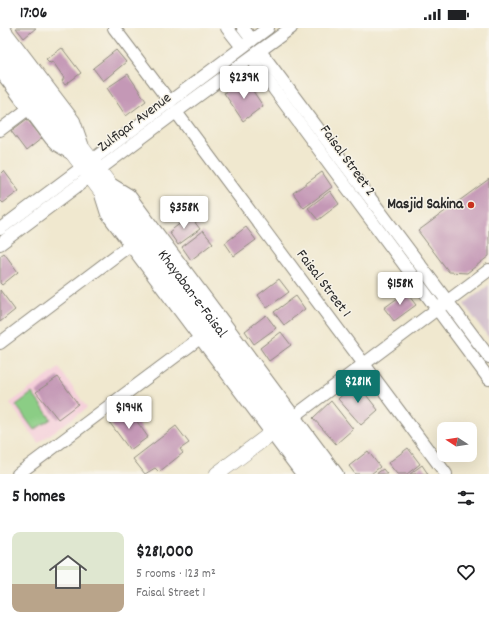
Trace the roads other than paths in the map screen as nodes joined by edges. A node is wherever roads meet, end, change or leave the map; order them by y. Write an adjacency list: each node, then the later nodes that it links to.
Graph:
1 (3, 28): 16 (street)
2 (114, 28): 13 (street, Faisal Street 1)
3 (228, 28): 9 (street)
4 (243, 28): 8 (street)
5 (268, 28): 8 (street, Zulfiqar Avenue)
6 (290, 28): 10 (street, Zulfiqar Avenue)
7 (0, 38): 16 (main road, Khayaban-e-Faisal)
8 (252, 40): 9 (street, Zulfiqar Avenue)
9 (242, 48): 13 (street, Zulfiqar Avenue)
10 (255, 55): 13 (street, Zulfiqar Avenue); 22 (street, Faisal Street 2); 23 (street, Faisal Street 2)
11 (0, 56): 16 (main road, Khayaban-e-Faisal)
12 (0, 71): 14 (street)
13 (173, 107): 16 (street, Zulfiqar Avenue); 27 (street, Faisal Street 1)
14 (28, 109): 15 (street); 16 (street)
15 (0, 130)
16 (87, 163): 17 (main road, Khayaban-e-Faisal); 18 (street, Zulfiqar Avenue); 19 (street, Zulfiqar Avenue)
17 (104, 186): 20 (street); 29 (main road, Khayaban-e-Faisal)
18 (0, 229)
19 (0, 244)
20 (130, 245): 24 (street); 25 (street)
21 (489, 270): 22 (street)
22 (447, 302): 23 (street); 26 (street, Faisal Street 2)
23 (437, 309): 27 (street); 28 (street, Faisal Street 2)
24 (200, 338): 29 (street); 30 (street)
25 (0, 343)
26 (489, 357)
27 (363, 364): 29 (street); 36 (street, Faisal Street 1)
28 (489, 379)
29 (282, 425): 31 (main road); 32 (street); 33 (main road, Khayaban-e-Faisal); 34 (main road, Khayaban-e-Faisal); 35 (street)
30 (18, 474)
31 (217, 474)
32 (302, 474)
33 (312, 474)
34 (326, 474)
35 (337, 474)
36 (446, 474)

